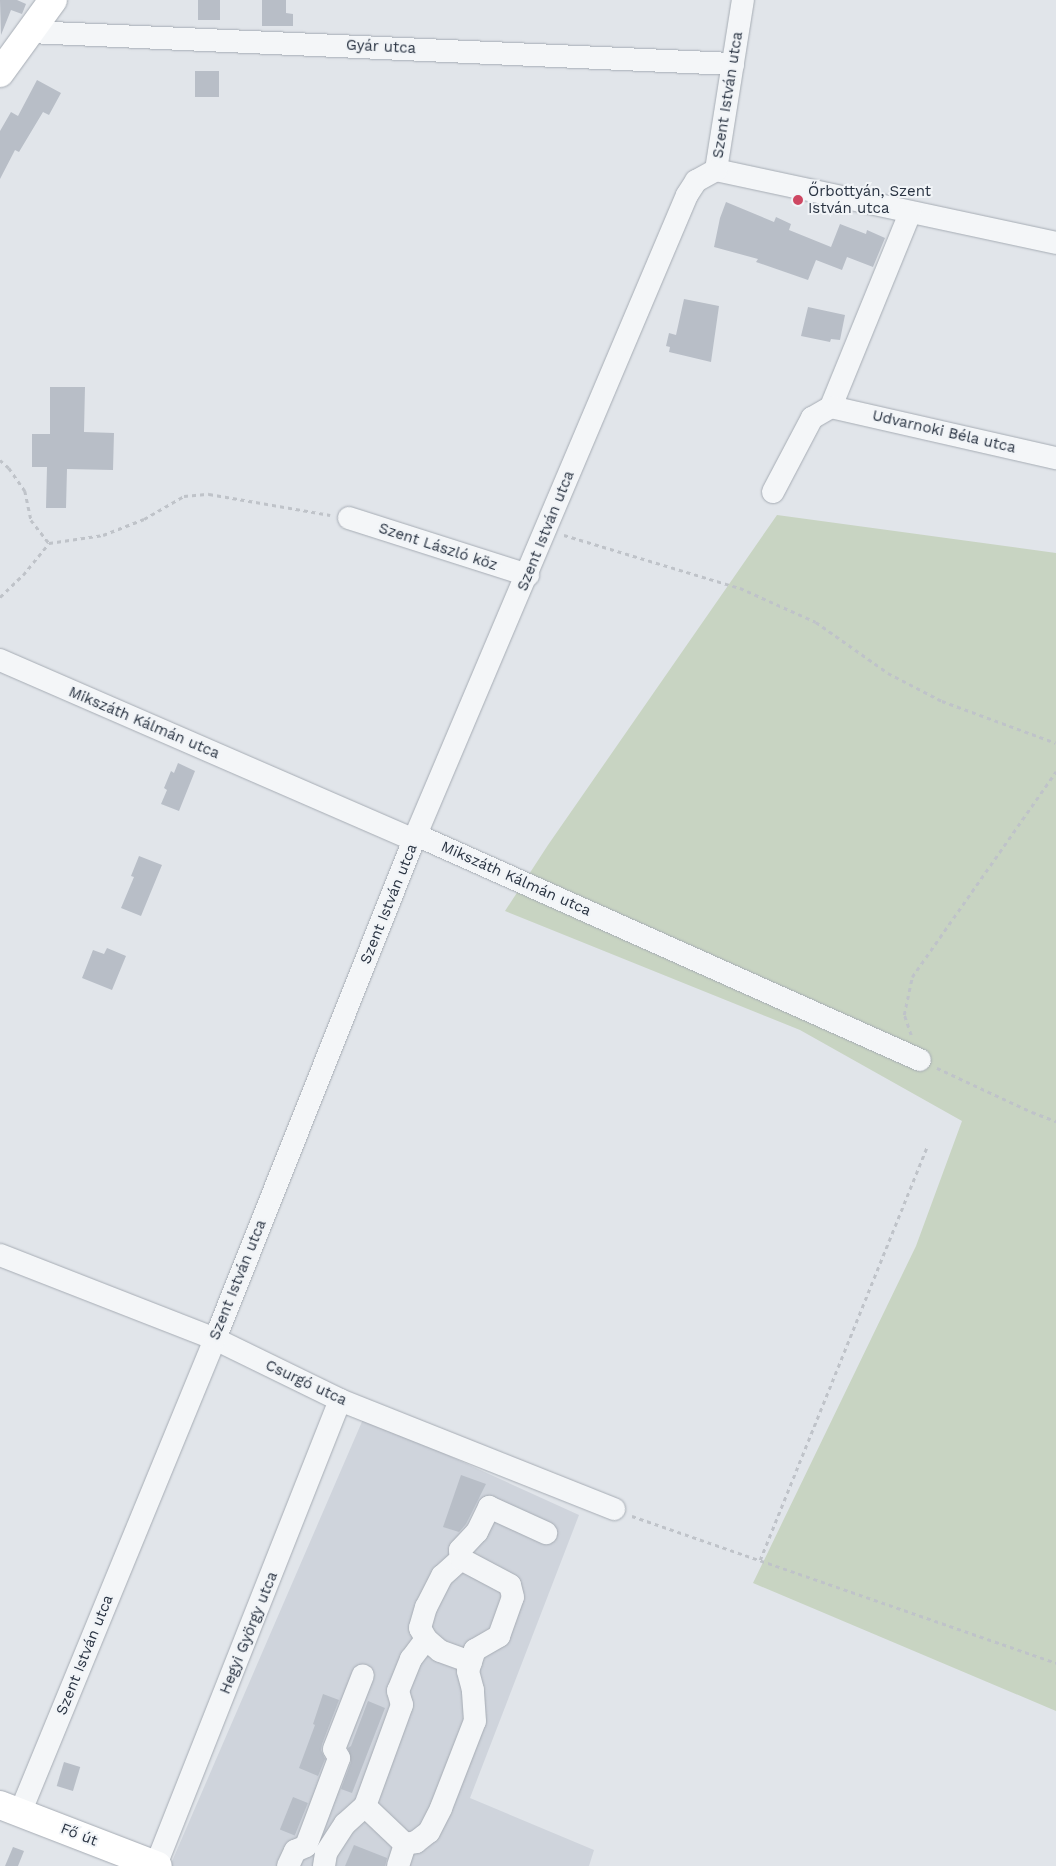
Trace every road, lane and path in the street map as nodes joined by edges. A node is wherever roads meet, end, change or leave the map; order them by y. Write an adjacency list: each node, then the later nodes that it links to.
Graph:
1 (53, 0): 3 (main road)
2 (743, 0): 4 (street, Szent István utca)
3 (30, 32): 4 (street, Gyár utca); 5 (main road)
4 (733, 64): 6 (street, Szent István utca)
5 (0, 73)
6 (716, 170): 7 (street); 14 (street, Szent István utca)
7 (910, 213): 8 (street); 9 (street)
8 (1056, 243)
9 (831, 407): 10 (street, Udvarnoki Béla utca); 12 (street)
10 (1056, 458)
11 (0, 460): 15 (path)
12 (773, 492)
13 (349, 518): 15 (path); 16 (street, Szent László köz)
14 (546, 529): 16 (street, Szent István utca); 19 (path)
15 (49, 543): 17 (path)
16 (528, 575): 21 (street, Szent István utca)
17 (0, 597)
18 (0, 660): 21 (street, Mikszáth Kálmán utca)
19 (1056, 743)
20 (1056, 771): 22 (path)
21 (415, 837): 22 (street, Mikszáth Kálmán utca); 26 (street, Szent István utca)
22 (920, 1060): 23 (path)
23 (1056, 1121)
24 (927, 1147): 31 (path)
25 (0, 1255): 26 (street, Csurgó utca)
26 (215, 1339): 27 (street, Csurgó utca); 37 (street, Szent István utca)
27 (340, 1400): 28 (street, Csurgó utca); 39 (street, Hegyi György utca)
28 (614, 1509): 31 (path)
29 (546, 1533): 30 (street)
30 (461, 1559): 32 (street); 33 (street)
31 (760, 1560): 34 (path)
32 (426, 1640): 33 (street); 36 (street)
33 (471, 1662): 38 (street)
34 (1056, 1664)
35 (363, 1675): 40 (street)
36 (365, 1806): 38 (street); 41 (street)
37 (10, 1809): 39 (main road, Fő út)
38 (405, 1844): 42 (street)
39 (157, 1866)
40 (288, 1866)
41 (324, 1866)
42 (398, 1866)

